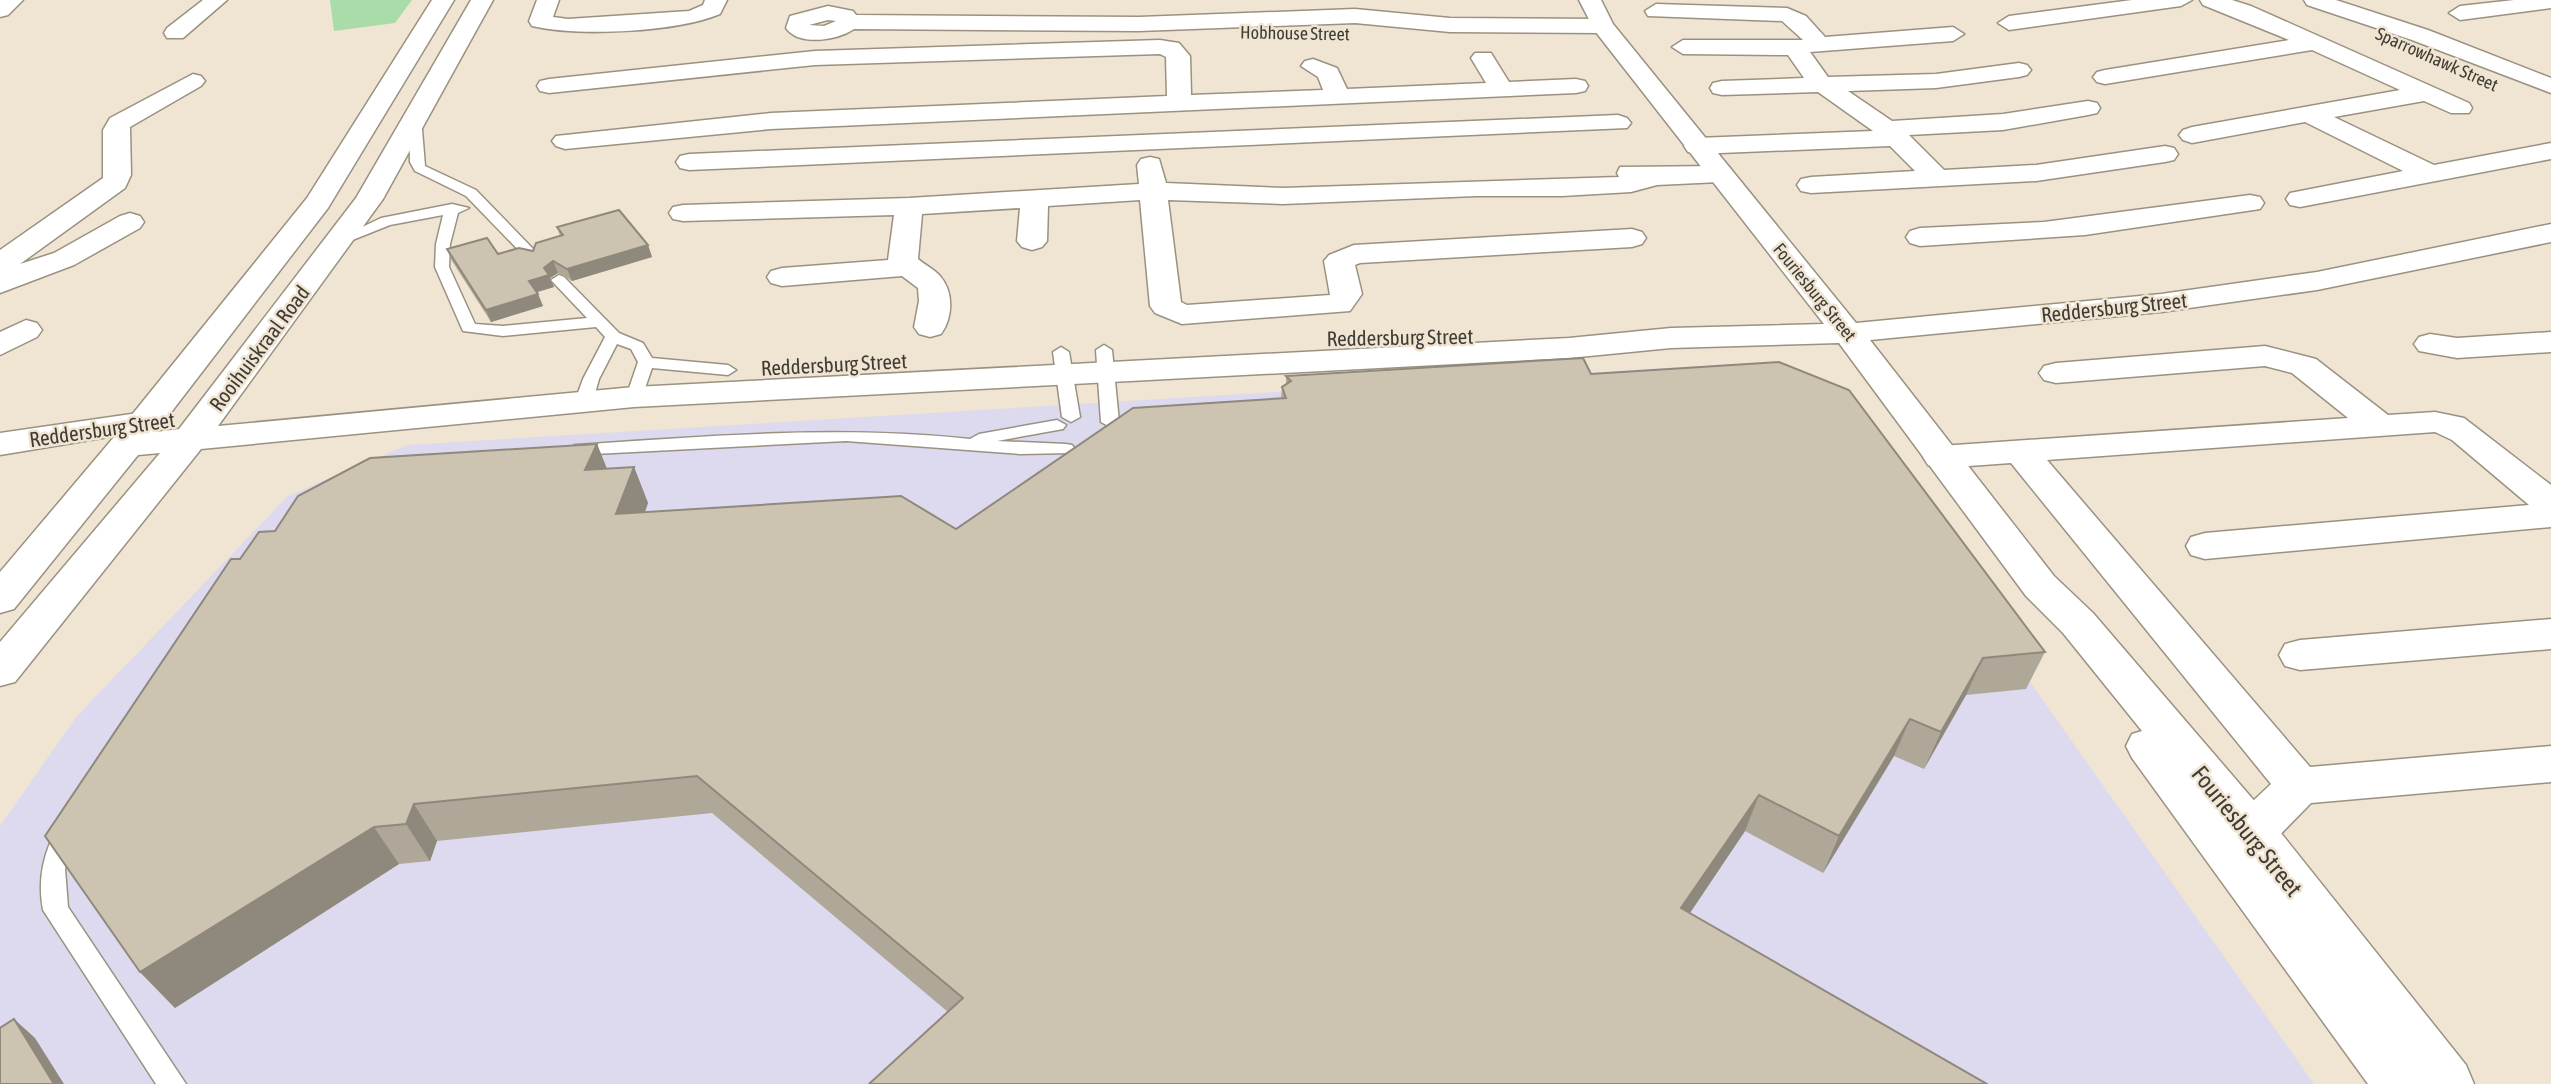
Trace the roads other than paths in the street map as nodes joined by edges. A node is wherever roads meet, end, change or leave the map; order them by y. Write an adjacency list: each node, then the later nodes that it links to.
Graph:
1 (12, 0): 13 (street)
2 (216, 0): 20 (street)
3 (443, 0): 101 (street, Rooihuiskraal Road)
4 (482, 0): 48 (street, Rooihuiskraal Road)
5 (548, 0): 6 (street)
6 (716, 0)
7 (1590, 0): 19 (street, Fouriesburg Street)
8 (2181, 0): 18 (street)
9 (2211, 0): 15 (street)
10 (2319, 2): 15 (street); 34 (street, Sparrowhawk Street); 35 (street, Sparrowhawk Street)
11 (2551, 2): 16 (street)
12 (824, 7): 17 (street, Hobhouse Street)
13 (0, 10)
14 (1656, 11): 23 (street)
15 (2243, 11): 22 (street)
16 (2460, 13)
17 (953, 23): 19 (street, Hobhouse Street); 26 (street)
18 (2008, 23)
19 (1603, 26): 54 (street, Fouriesburg Street)
20 (175, 33)
21 (1952, 34): 23 (street)
22 (2314, 43): 31 (street); 41 (street)
23 (1819, 44): 25 (street)
24 (1683, 47): 25 (street)
25 (1795, 48): 33 (street)
26 (937, 54): 36 (street); 43 (street)
27 (1483, 58): 39 (street)
28 (1313, 65): 42 (street)
29 (1401, 67): 40 (street)
30 (2020, 70): 33 (street)
31 (2105, 77)
32 (193, 81): 86 (street)
33 (1819, 82): 38 (street); 50 (street)
34 (2540, 82): 35 (street)
35 (2491, 84): 44 (street, Sparrowhawk Street)
36 (550, 86)
37 (1576, 86): 39 (street)
38 (1722, 88)
39 (1502, 89): 40 (street)
40 (1412, 93): 42 (street)
41 (2426, 93): 46 (street); 47 (street)
42 (1337, 96): 43 (street)
43 (1179, 103): 52 (street)
44 (2551, 105)
45 (2088, 108): 50 (street)
46 (2460, 108)
47 (2308, 114): 51 (street); 61 (street)
48 (415, 117): 72 (lane); 80 (street, Rooihuiskraal Road)
49 (1618, 123): 59 (street)
50 (1893, 133): 54 (street); 63 (street)
51 (2192, 135)
52 (565, 141)
53 (1147, 143): 57 (street); 59 (street); 65 (street)
54 (1698, 146): 60 (street, Fouriesburg Street)
55 (2551, 150): 61 (street)
56 (2165, 154): 62 (street)
57 (823, 156): 58 (street); 73 (street)
58 (689, 162)
59 (1394, 162): 65 (street); 70 (street)
60 (1720, 174): 70 (street); 89 (street, Fouriesburg Street)
61 (2430, 174): 67 (street)
62 (1980, 176): 63 (street); 76 (street)
63 (1938, 179): 64 (street)
64 (1811, 185)
65 (1154, 191): 66 (street); 70 (street)
66 (1034, 198): 69 (street); 81 (street)
67 (2300, 200)
68 (2250, 203): 76 (street)
69 (909, 206): 73 (street); 83 (street)
70 (1511, 206): 79 (street)
71 (452, 208): 72 (lane); 80 (lane); 87 (lane)
72 (484, 208): 82 (lane)
73 (796, 209): 74 (street)
74 (683, 213)
75 (130, 222): 86 (street)
76 (2040, 232): 78 (street)
77 (2551, 233): 89 (street, Reddersburg Street)
78 (1920, 237)
79 (1632, 238)
80 (340, 241): 100 (street, Rooihuiskraal Road)
81 (1032, 242)
82 (533, 257)
83 (907, 267): 84 (street); 88 (street)
84 (782, 277)
85 (559, 280): 87 (lane)
86 (4, 281)
87 (600, 322): 90 (lane)
88 (930, 327)
89 (1848, 333): 93 (street, Reddersburg Street); 107 (street, Fouriesburg Street)
90 (613, 336): 96 (lane); 97 (lane)
91 (2551, 342): 92 (street)
92 (2430, 344)
93 (1105, 361): 94 (street, Reddersburg Street); 98 (lane)
94 (1063, 363): 96 (street, Reddersburg Street); 96 (street, Reddersburg Street); 102 (lane)
95 (2056, 373): 99 (street)
96 (641, 378): 97 (street, Reddersburg Street)
97 (587, 390): 100 (street, Reddersburg Street)
98 (1116, 425)
99 (2379, 425): 106 (street); 109 (street)
100 (199, 426): 101 (street, Reddersburg Street); 116 (street, Rooihuiskraal Road)
101 (136, 433): 103 (street, Reddersburg Street); 108 (street, Reddersburg Street); 113 (street, Rooihuiskraal Road)
102 (957, 443): 104 (lane); 105 (lane)
103 (0, 444)
104 (1066, 449)
105 (551, 451)
106 (2021, 452): 107 (street); 118 (street)
107 (1941, 457): 112 (street, Fouriesburg Street)
108 (0, 458)
109 (2551, 504)
110 (2551, 515): 111 (street)
111 (2205, 546)
112 (2040, 586): 120 (street, Fouriesburg Street); 122 (street, Fouriesburg Street)
113 (0, 599)
114 (2551, 634): 115 (street)
115 (2300, 655)
116 (0, 671)
117 (2551, 764): 118 (street)
118 (2299, 786): 120 (street)
119 (73, 818): 121 (lane)
120 (2252, 832): 123 (street, Fouriesburg Street)
121 (172, 1084)
122 (2401, 1084)
123 (2446, 1084)

